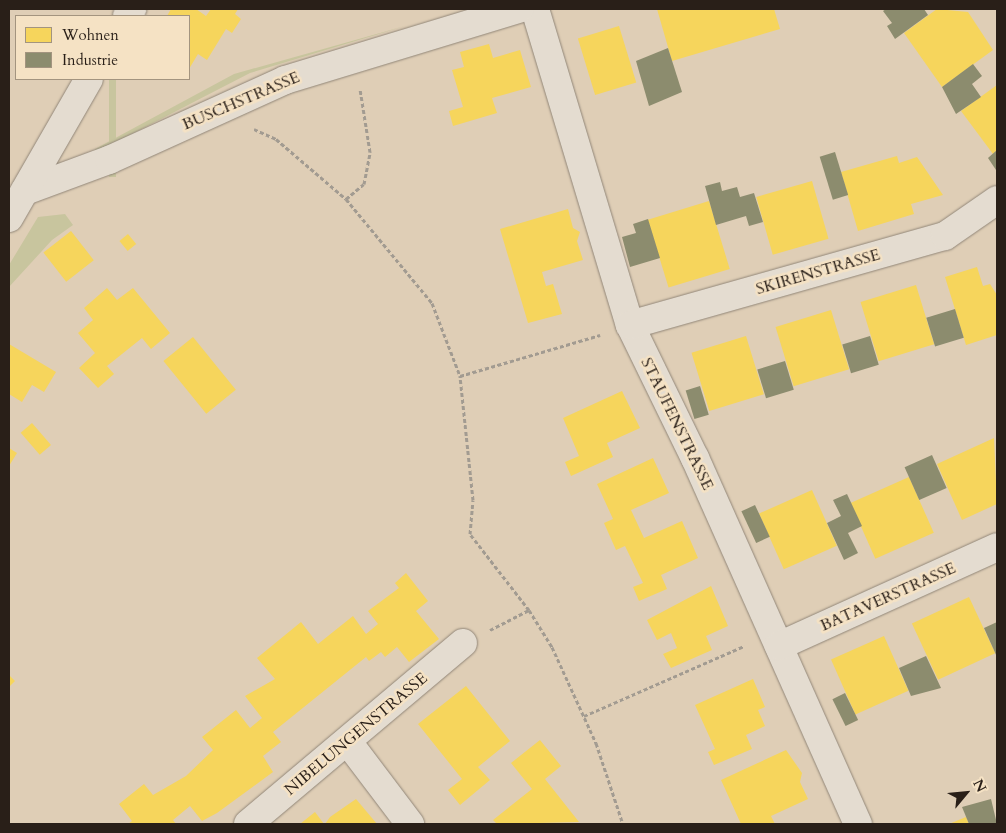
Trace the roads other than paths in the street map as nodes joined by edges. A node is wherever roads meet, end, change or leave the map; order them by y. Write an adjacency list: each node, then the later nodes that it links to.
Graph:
1 (519, 9): 4 (street, BUSCHSTRASSE)
2 (535, 9): 7 (street, STAUFENSTRASSE)
3 (88, 80): 4 (street)
4 (25, 191): 6 (street)
5 (997, 200): 7 (street, SKIRENSTRASSE)
6 (9, 218)
7 (630, 325): 9 (street, STAUFENSTRASSE)
8 (997, 547): 9 (street, BATAVERSTRASSE)
9 (776, 640): 14 (street, STAUFENSTRASSE)
10 (463, 643): 11 (street, NIBELUNGENSTRASSE)
11 (348, 742): 12 (street, NIBELUNGENSTRASSE); 13 (street)
12 (248, 824)
13 (410, 824)
14 (858, 824)

